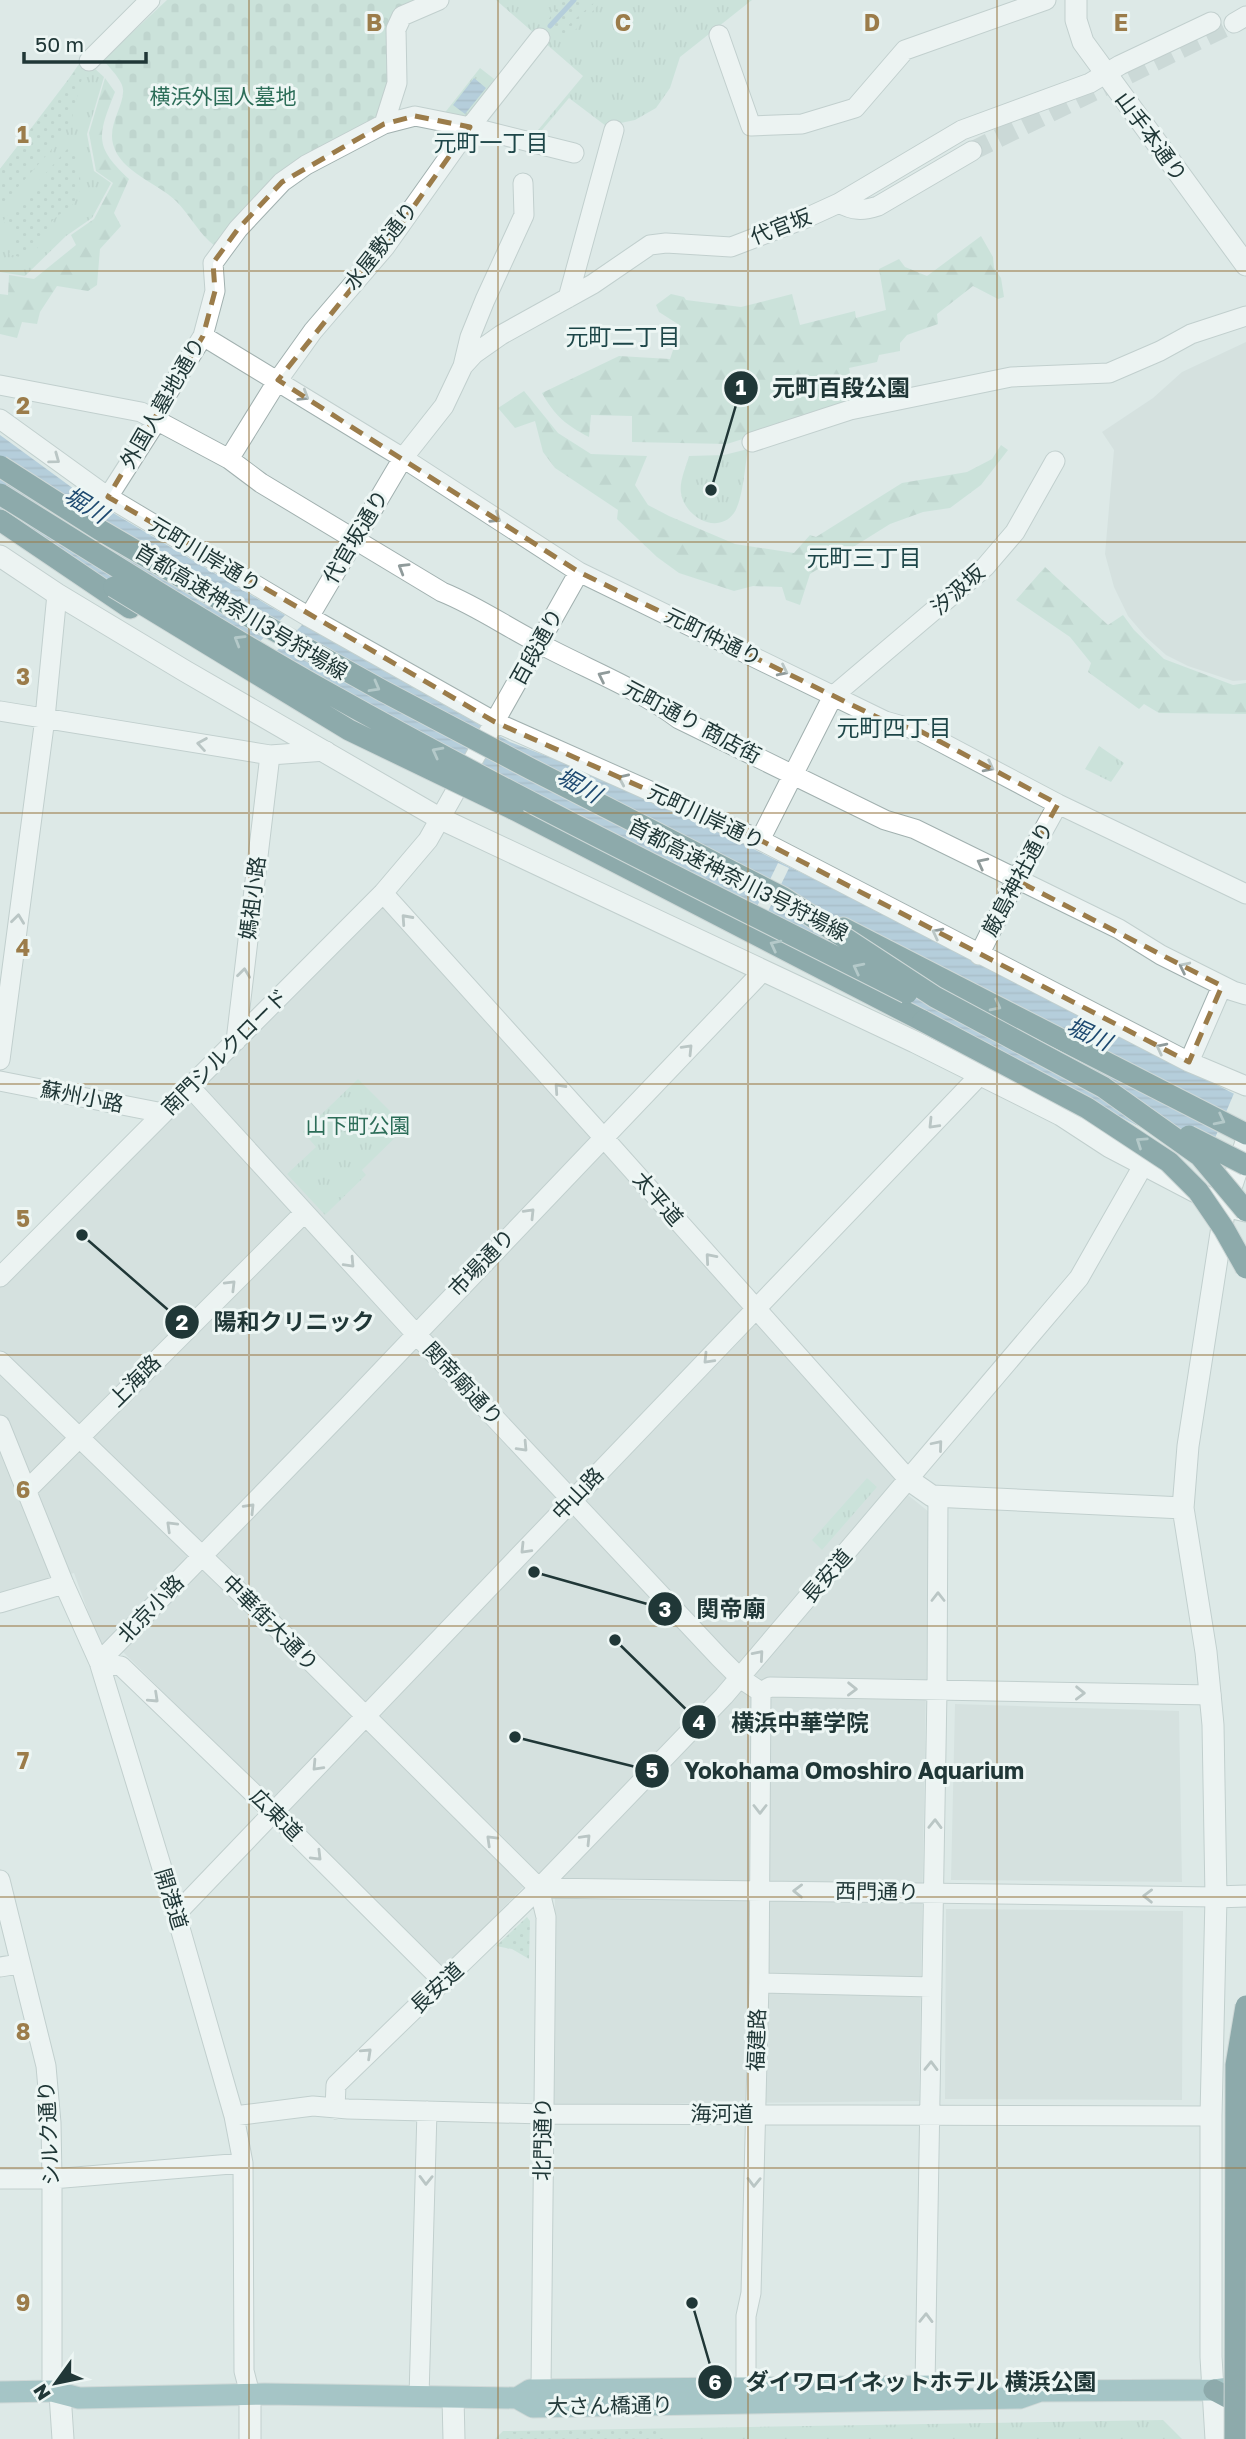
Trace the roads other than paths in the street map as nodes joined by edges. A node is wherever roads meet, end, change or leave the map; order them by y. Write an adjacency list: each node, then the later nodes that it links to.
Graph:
1 (150, 0): 8 (street)
2 (439, 0): 10 (street)
3 (1046, 0): 6 (street)
4 (1076, 0): 9 (street, 山手本通り)
5 (1212, 22): 9 (street, 代官坂)
6 (719, 35)
7 (540, 38): 11 (street, 水屋敷通り)
8 (89, 61)
9 (1105, 74): 16 (street, 代官坂); 17 (street, 山手本通り)
10 (384, 124): 11 (street); 20 (street, 外国人墓地通り)
11 (470, 127): 14 (street); 22 (street, 水屋敷通り)
12 (614, 130): 18 (street)
13 (972, 151): 16 (street)
14 (574, 153)
15 (523, 183): 21 (street)
16 (839, 203): 18 (street, 代官坂)
17 (1246, 265)
18 (568, 298): 21 (street, 代官坂)
19 (1246, 316): 26 (street)
20 (203, 336): 22 (street, 元町仲通り); 24 (street, 外国人墓地通り)
21 (463, 366): 27 (street, 代官坂通り)
22 (278, 380): 27 (street, 元町仲通り, one-way to 27); 28 (street, 水屋敷通り)
23 (0, 385): 24 (street, 元町通り 商店街)
24 (155, 417): 28 (street, 元町通り 商店街); 32 (street, 外国人墓地通り)
25 (0, 419): 32 (street, 元町川岸通り, one-way to 32)
26 (752, 442)
27 (403, 458): 35 (street, 代官坂通り); 37 (street, 元町仲通り, one-way to 37)
28 (229, 459): 35 (street, 元町通り 商店街)
29 (1055, 461): 42 (street, 汐汲坂)
30 (0, 466): 56 (highway, 首都高速神奈川3号狩場線, one-way to 56, bridge)
31 (0, 494): 73 (highway, 首都高速神奈川3号狩場線, one-way to 31, bridge)
32 (108, 497): 39 (street, 元町川岸通り)
33 (0, 501): 41 (highway, bridge)
34 (0, 520): 41 (highway, bridge)
35 (355, 539): 39 (street, 代官坂通り); 40 (street, 元町通り 商店街, one-way to 35)
36 (0, 556): 38 (street)
37 (579, 572): 40 (street, 百段通り); 42 (street, 元町仲通り, one-way to 42)
38 (57, 594): 44 (street); 46 (street)
39 (309, 617): 45 (street, 元町川岸通り)
40 (539, 644): 45 (street, 百段通り); 48 (street, 元町通り 商店街, one-way to 40)
41 (292, 696): 76 (highway, one-way to 41, bridge)
42 (833, 696): 48 (street); 50 (street, 元町仲通り, one-way to 50)
43 (0, 711): 44 (street)
44 (45, 718): 47 (street, one-way to 44); 62 (street, one-way to 44)
45 (493, 725): 49 (street, 百段通り, bridge); 52 (street, 元町川岸通り, one-way to 45)
46 (326, 751): 47 (street); 51 (street)
47 (270, 755): 61 (street, 媽祖小路, one-way to 47)
48 (792, 774): 52 (street); 53 (street, 元町通り 商店街, one-way to 48)
49 (453, 793): 51 (street, 南門シルクロード)
50 (1058, 804): 53 (street, 厳島神社通り); 55 (street, 元町仲通り)
51 (439, 818): 54 (street, 南門シルクロード); 58 (street)
52 (760, 840): 57 (street, 元町川岸通り, one-way to 52)
53 (1016, 880): 57 (street, 厳島神社通り); 59 (street, 元町通り 商店街, one-way to 53)
54 (383, 893): 61 (street, 南門シルクロード); 70 (street, 太平道, one-way to 54)
55 (1246, 894)
56 (782, 897): 69 (highway, 首都高速神奈川3号狩場線, one-way to 69, bridge); 74 (highway, bridge)
57 (979, 955): 63 (street, 元町川岸通り, one-way to 57)
58 (763, 971): 64 (street); 70 (street, 市場通り, one-way to 58)
59 (1222, 986): 60 (street, 元町通り 商店街); 63 (street)
60 (1246, 995)
61 (236, 1041): 67 (street, 南門シルクロード)
62 (0, 1060)
63 (1189, 1062): 66 (street, 元町川岸通り)
64 (980, 1075): 72 (street); 78 (street, 中山路, one-way to 78)
65 (0, 1081): 68 (street, 蘇州小路)
66 (1246, 1086)
67 (190, 1087): 68 (street, 南門シルクロード); 75 (street, 関帝廟通り)
68 (163, 1114): 77 (street, 南門シルクロード)
69 (1246, 1134)
70 (603, 1136): 78 (street, 太平道, one-way to 70); 79 (street, 市場通り, one-way to 70)
71 (1246, 1142): 73 (street)
72 (1144, 1164): 74 (street); 83 (street, 長安道, one-way to 72)
73 (1241, 1170): 74 (street)
74 (1241, 1207): 87 (street)
75 (304, 1213): 79 (street, 関帝廟通り, one-way to 79); 82 (street, 上海路, one-way to 75)
76 (1246, 1268)
77 (0, 1277)
78 (755, 1309): 83 (street, 太平道); 86 (street, 中山路, one-way to 86)
79 (415, 1333): 86 (street, 関帝廟通り, one-way to 86); 88 (street, 市場通り, one-way to 79)
80 (0, 1361): 82 (street, 中華街大通り)
81 (0, 1425): 84 (street, 開港道)
82 (79, 1437): 84 (street, 上海路); 88 (street, 中華街大通り, one-way to 82)
83 (909, 1480): 85 (street, 太平道); 92 (street, 長安道, one-way to 83)
84 (26, 1491): 89 (street, 開港道)
85 (938, 1497): 87 (street); 93 (street, one-way to 85)
86 (572, 1499): 92 (street, 関帝廟通り); 96 (street, 中山路, one-way to 96)
87 (1183, 1508): 95 (street)
88 (202, 1557): 91 (street, 北京小路); 96 (street, 中華街大通り)
89 (64, 1584): 90 (street); 91 (street, 開港道)
90 (0, 1602)
91 (99, 1662): 97 (street, 広東道, one-way to 97); 104 (street, 開港道)
92 (740, 1678): 94 (street, 関帝廟通り); 99 (street, 長安道, one-way to 92)
93 (937, 1690): 94 (street, one-way to 93); 95 (street, one-way to 95); 101 (street, one-way to 93)
94 (761, 1692): 100 (street, 福建路, one-way to 100)
95 (1211, 1695): 103 (street)
96 (364, 1717): 97 (street, 中山路, one-way to 97); 99 (street, 中華街大通り, one-way to 96)
97 (273, 1812): 104 (street, 中山路); 106 (street, 広東道, one-way to 106)
98 (0, 1880): 105 (street, シルク通り)
99 (539, 1888): 100 (street, 西門通り); 106 (street, 長安道); 113 (street, 北門通り)
100 (759, 1891): 101 (street, 西門通り, one-way to 100); 107 (street, 福建路)
101 (934, 1893): 103 (street, 西門通り, one-way to 101); 108 (street)
102 (1246, 1896): 103 (street)
103 (1216, 1897): 116 (street)
104 (176, 1914): 115 (street, 開港道)
105 (9, 1966): 119 (street, シルク通り)
106 (444, 1982): 110 (street, 長安道, one-way to 106)
107 (759, 1983): 108 (street); 112 (street, 福建路)
108 (932, 1987): 114 (street, one-way to 108)
109 (1246, 2006): 137 (highway, bridge)
110 (335, 2109): 111 (street, 海河道); 115 (street, 海河道)
111 (427, 2111): 113 (street, 海河道); 129 (street, one-way to 129)
112 (755, 2113): 113 (street, 海河道); 114 (street, 海河道); 122 (street, 福建路, one-way to 122)
113 (543, 2114): 123 (street, 北門通り)
114 (930, 2115): 116 (street, 海河道); 120 (street, one-way to 114)
115 (234, 2116): 117 (street, 開港道)
116 (1211, 2116): 124 (street)
117 (243, 2162): 119 (street); 128 (street, 開港道)
118 (0, 2179): 119 (street)
119 (52, 2179): 127 (street, シルク通り)
120 (925, 2386): 122 (main road, 大さん橋通り); 125 (main road, 大さん橋通り)
121 (1246, 2386): 124 (main road, 大さん橋通り)
122 (746, 2388): 123 (main road, 大さん橋通り)
123 (541, 2390): 131 (main road, 大さん橋通り)
124 (1214, 2390): 125 (main road, 大さん橋通り); 132 (highway); 136 (street)
125 (1040, 2391): 131 (main road, 大さん橋通り)
126 (0, 2392): 127 (main road, 大さん橋通り)
127 (56, 2393): 128 (main road, 大さん橋通り); 133 (street)
128 (250, 2394): 129 (main road, 大さん橋通り); 134 (street)
129 (419, 2397): 130 (main road, 大さん橋通り)
130 (453, 2398): 131 (main road, 大さん橋通り); 135 (street)
131 (517, 2398)
132 (1246, 2407)
133 (63, 2439)
134 (250, 2439)
135 (454, 2439)
136 (1216, 2439)
137 (1235, 2439)

